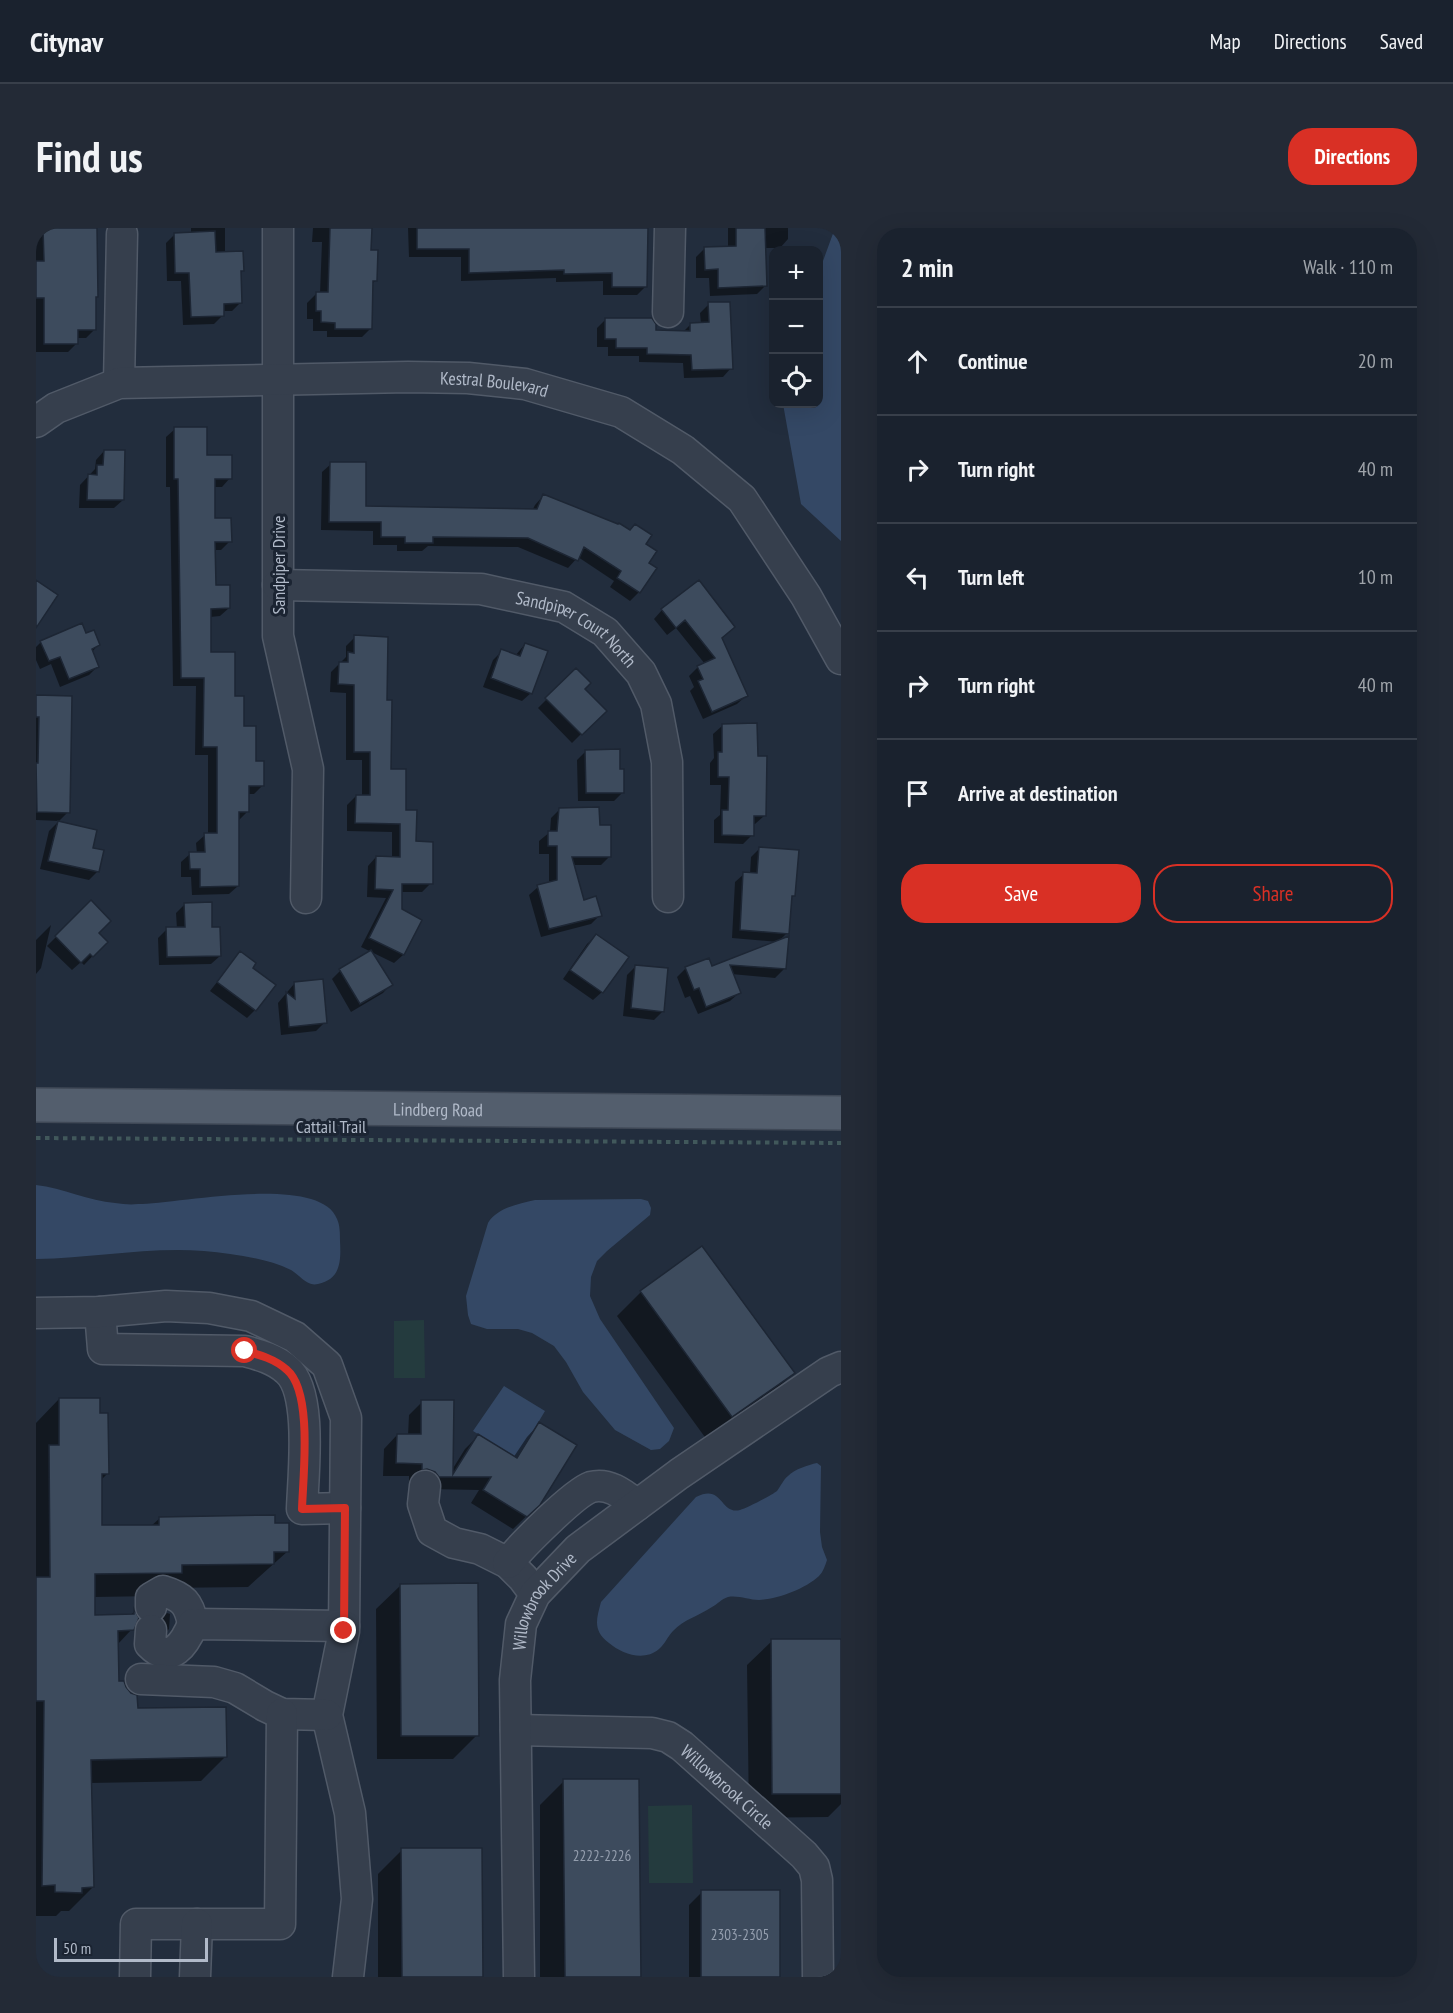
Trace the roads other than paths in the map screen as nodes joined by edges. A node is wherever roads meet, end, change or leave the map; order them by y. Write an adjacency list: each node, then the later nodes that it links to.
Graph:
1 (278, 228): 5 (street, Sandpiper Drive)
2 (670, 228): 4 (street)
3 (122, 234): 6 (street)
4 (668, 312)
5 (278, 380): 6 (street, Kestral Boulevard); 8 (street, Sandpiper Drive); 9 (street, Kestral Boulevard)
6 (119, 383): 7 (street, Kestral Boulevard)
7 (36, 422)
8 (278, 585): 10 (street, Sandpiper Court North); 11 (street, Sandpiper Drive)
9 (841, 658)
10 (669, 897)
11 (306, 898)
12 (36, 1105): 13 (main road, Lindberg Road)
13 (841, 1113)
14 (100, 1312): 15 (street); 19 (street); 19 (street)
15 (36, 1313)
16 (841, 1366): 18 (street, Willowbrook Drive)
17 (425, 1486): 20 (street)
18 (637, 1505): 20 (street); 21 (street, Willowbrook Drive)
19 (345, 1508): 23 (street)
20 (508, 1563): 21 (street)
21 (535, 1594): 27 (street, Willowbrook Drive)
22 (193, 1624): 22 (street); 23 (street)
23 (344, 1626): 26 (street)
24 (141, 1679): 25 (street)
25 (282, 1714): 26 (street); 28 (street)
26 (327, 1715): 31 (street)
27 (516, 1730): 32 (street, Willowbrook Drive); 33 (street, Willowbrook Circle)
28 (197, 1924): 29 (street); 30 (street)
29 (135, 1977)
30 (195, 1977)
31 (348, 1977)
32 (519, 1977)
33 (818, 1977)

